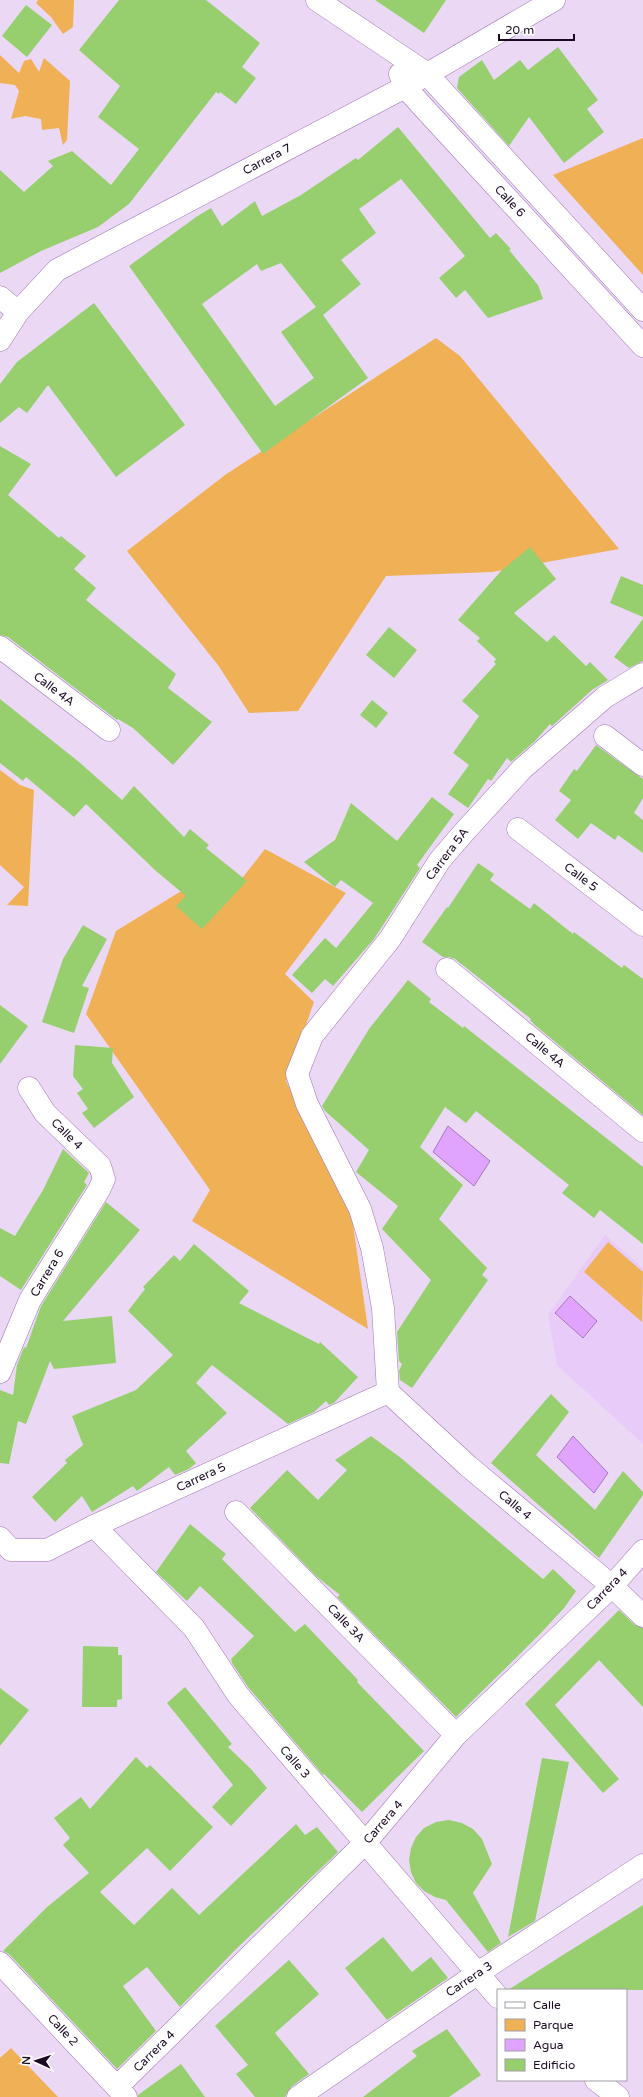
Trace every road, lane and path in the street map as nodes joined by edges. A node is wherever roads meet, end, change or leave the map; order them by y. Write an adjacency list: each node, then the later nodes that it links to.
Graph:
1 (317, 0): 3 (street, Calle 6)
2 (554, 0): 4 (street, Carrera 7)
3 (389, 48): 4 (street, Calle 6); 5 (street, Calle 6)
4 (426, 73): 5 (street, Carrera 7); 7 (street, Calle 6)
5 (405, 86): 8 (street, Carrera 7); 10 (street, Calle 6)
6 (0, 298): 8 (street)
7 (643, 310)
8 (18, 312): 9 (street, Carrera 7)
9 (0, 340)
10 (643, 346)
11 (0, 647): 13 (street, Calle 4A)
12 (643, 674): 23 (street, Carrera 5A)
13 (109, 730)
14 (605, 736): 15 (street)
15 (643, 765)
16 (518, 830): 17 (street, Calle 5)
17 (643, 924)
18 (447, 969): 20 (street, Calle 4A)
19 (29, 1088): 21 (street, Calle 4)
20 (643, 1131)
21 (104, 1179): 22 (street, Carrera 6)
22 (0, 1372)
23 (388, 1392): 25 (street, Carrera 5); 28 (street, Calle 4)
24 (236, 1512): 30 (street, Calle 3A)
25 (94, 1526): 26 (street, Carrera 5); 31 (street, Calle 3)
26 (5, 1544)
27 (643, 1551): 28 (street, Carrera 4)
28 (612, 1586): 29 (street, Calle 4); 30 (street, Carrera 4)
29 (643, 1616)
30 (456, 1735): 31 (street, Carrera 4)
31 (366, 1842): 34 (street, Calle 3); 37 (street, Carrera 4)
32 (643, 1865): 34 (street, Carrera 3)
33 (0, 1963): 37 (street, Calle 2)
34 (478, 1973): 35 (street, Calle 3); 38 (street, Carrera 3)
35 (497, 1996)
36 (597, 2081): 39 (street)
37 (121, 2092)
38 (298, 2097)
39 (618, 2097)

